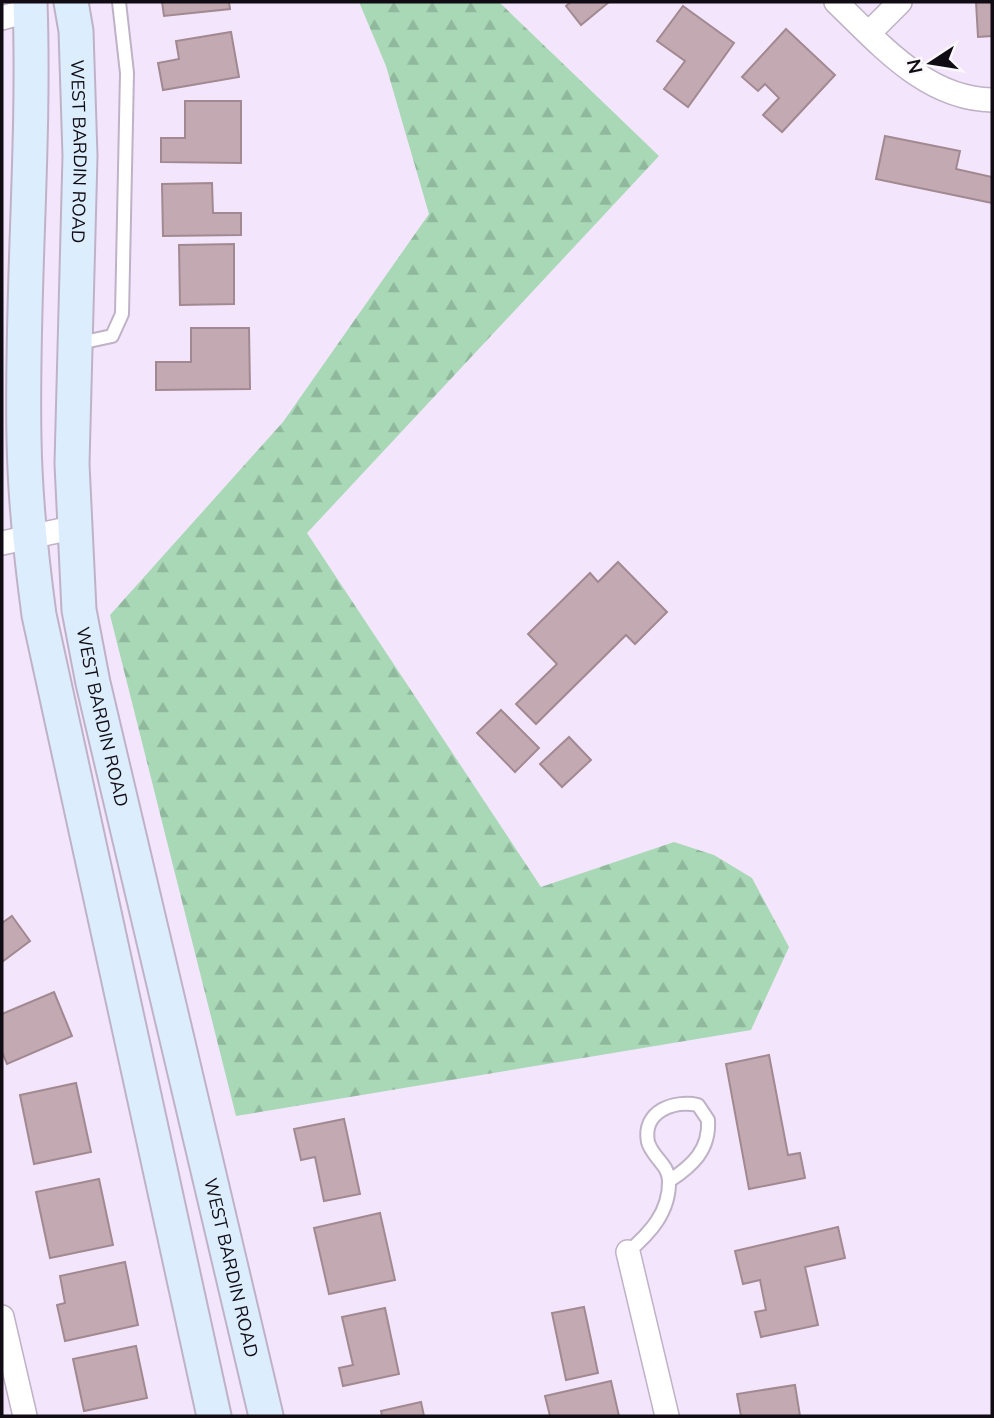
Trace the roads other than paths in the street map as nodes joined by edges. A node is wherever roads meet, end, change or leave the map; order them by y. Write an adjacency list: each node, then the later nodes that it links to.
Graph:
1 (71, 2): 8 (main road, WEST BARDIN ROAD)
2 (118, 2): 8 (lane)
3 (836, 2): 6 (street)
4 (900, 2): 6 (street)
5 (20, 10): 10 (main road)
6 (869, 33): 7 (street)
7 (992, 100)
8 (75, 345): 9 (main road, WEST BARDIN ROAD)
9 (76, 527): 10 (street); 12 (main road, WEST BARDIN ROAD)
10 (15, 541): 13 (main road)
11 (669, 1181): 11 (lane); 14 (lane)
12 (218, 1210): 13 (main road); 18 (main road, WEST BARDIN ROAD)
13 (172, 1222): 17 (main road)
14 (628, 1252): 19 (street)
15 (2, 1317): 16 (street)
16 (25, 1416)
17 (214, 1416)
18 (266, 1416)
19 (667, 1416)

